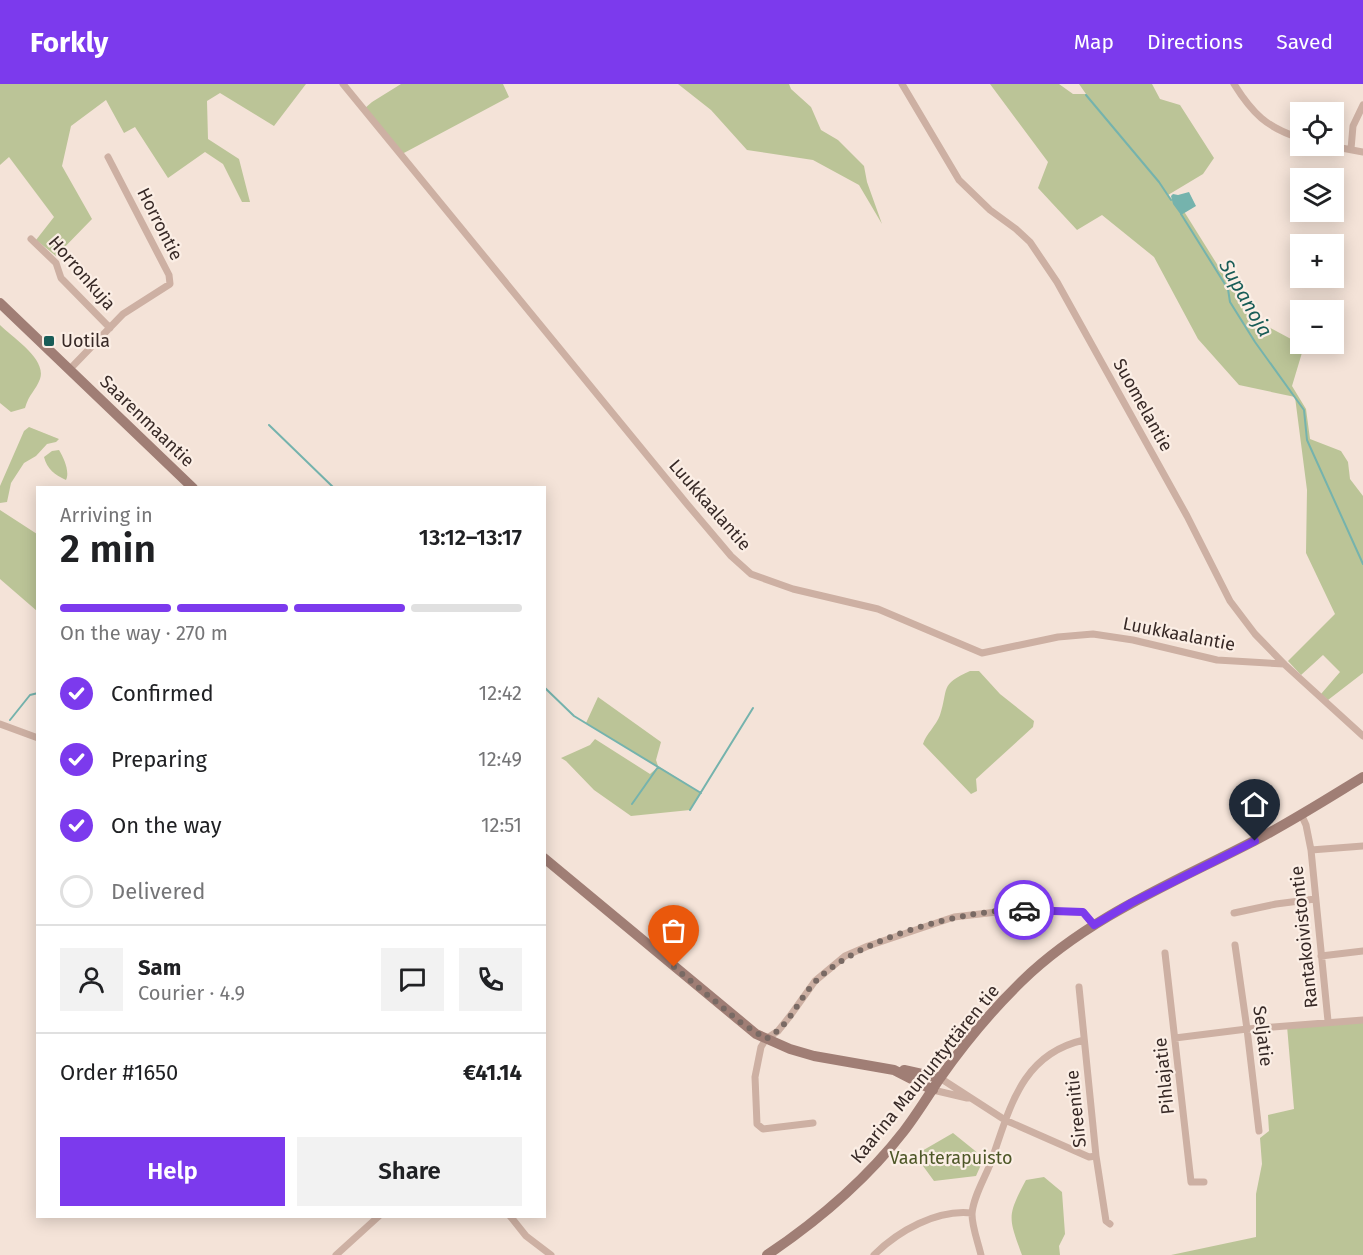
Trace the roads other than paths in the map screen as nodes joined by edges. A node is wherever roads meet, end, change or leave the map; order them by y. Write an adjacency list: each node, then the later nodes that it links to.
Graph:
1 (343, 84): 15 (street, Luukkaalantie)
2 (902, 84): 15 (street, Suomelantie)
3 (1234, 84): 5 (street)
4 (1363, 105): 7 (street)
5 (1290, 134)
6 (1344, 148): 7 (street)
7 (1351, 149): 8 (street)
8 (1363, 152)
9 (108, 156): 12 (street, Horrontie)
10 (31, 239): 12 (street, Horronkuja)
11 (0, 303): 13 (street, Saarenmaantie)
12 (110, 327): 13 (street, Horrontie)
13 (69, 370): 14 (street, Saarenmaantie)
14 (191, 486)
15 (1284, 664): 17 (street, Suomelantie)
16 (0, 724): 18 (street)
17 (1363, 736)
18 (36, 737)
19 (1363, 777): 20 (street, Kaarina Maununtyttären tie)
20 (1301, 814): 22 (street, Rantakoivistontie); 26 (street, Kaarina Maununtyttären tie)
21 (1363, 846): 22 (street)
22 (1311, 850): 24 (street, Rantakoivistontie)
23 (546, 860): 38 (street)
24 (1315, 899): 25 (street); 32 (street, Rantakoivistontie)
25 (1234, 913)
26 (1094, 925): 38 (street); 41 (street, Kaarina Maununtyttären tie)
27 (1334, 944): 31 (street)
28 (1234, 945): 36 (street, Seljatie)
29 (1363, 951): 31 (street)
30 (1164, 953): 37 (street, Pihlajatie)
31 (1334, 954): 32 (street)
32 (1321, 956): 35 (street, Rantakoivistontie)
33 (1079, 987): 39 (street, Sireenitie)
34 (1363, 1020): 35 (street)
35 (1328, 1021): 36 (street)
36 (1248, 1029): 37 (street); 46 (street, Seljatie)
37 (1175, 1038): 48 (street, Pihlajatie)
38 (766, 1039): 40 (street); 45 (street)
39 (1084, 1040): 44 (street); 47 (street, Sireenitie)
40 (894, 1070): 41 (street); 42 (street)
41 (940, 1078): 42 (street, Kaarina Maununtyttären tie); 43 (street)
42 (933, 1090): 43 (street); 55 (street, Kaarina Maununtyttären tie)
43 (967, 1098): 44 (street)
44 (1005, 1120): 47 (street); 49 (street)
45 (813, 1123)
46 (1259, 1131)
47 (1096, 1156): 52 (street, Sireenitie)
48 (1204, 1182)
49 (972, 1213): 56 (street); 57 (street)
50 (377, 1218): 53 (street)
51 (512, 1218): 54 (street)
52 (1110, 1224)
53 (336, 1255)
54 (551, 1255)
55 (767, 1255)
56 (874, 1255)
57 (981, 1255)

